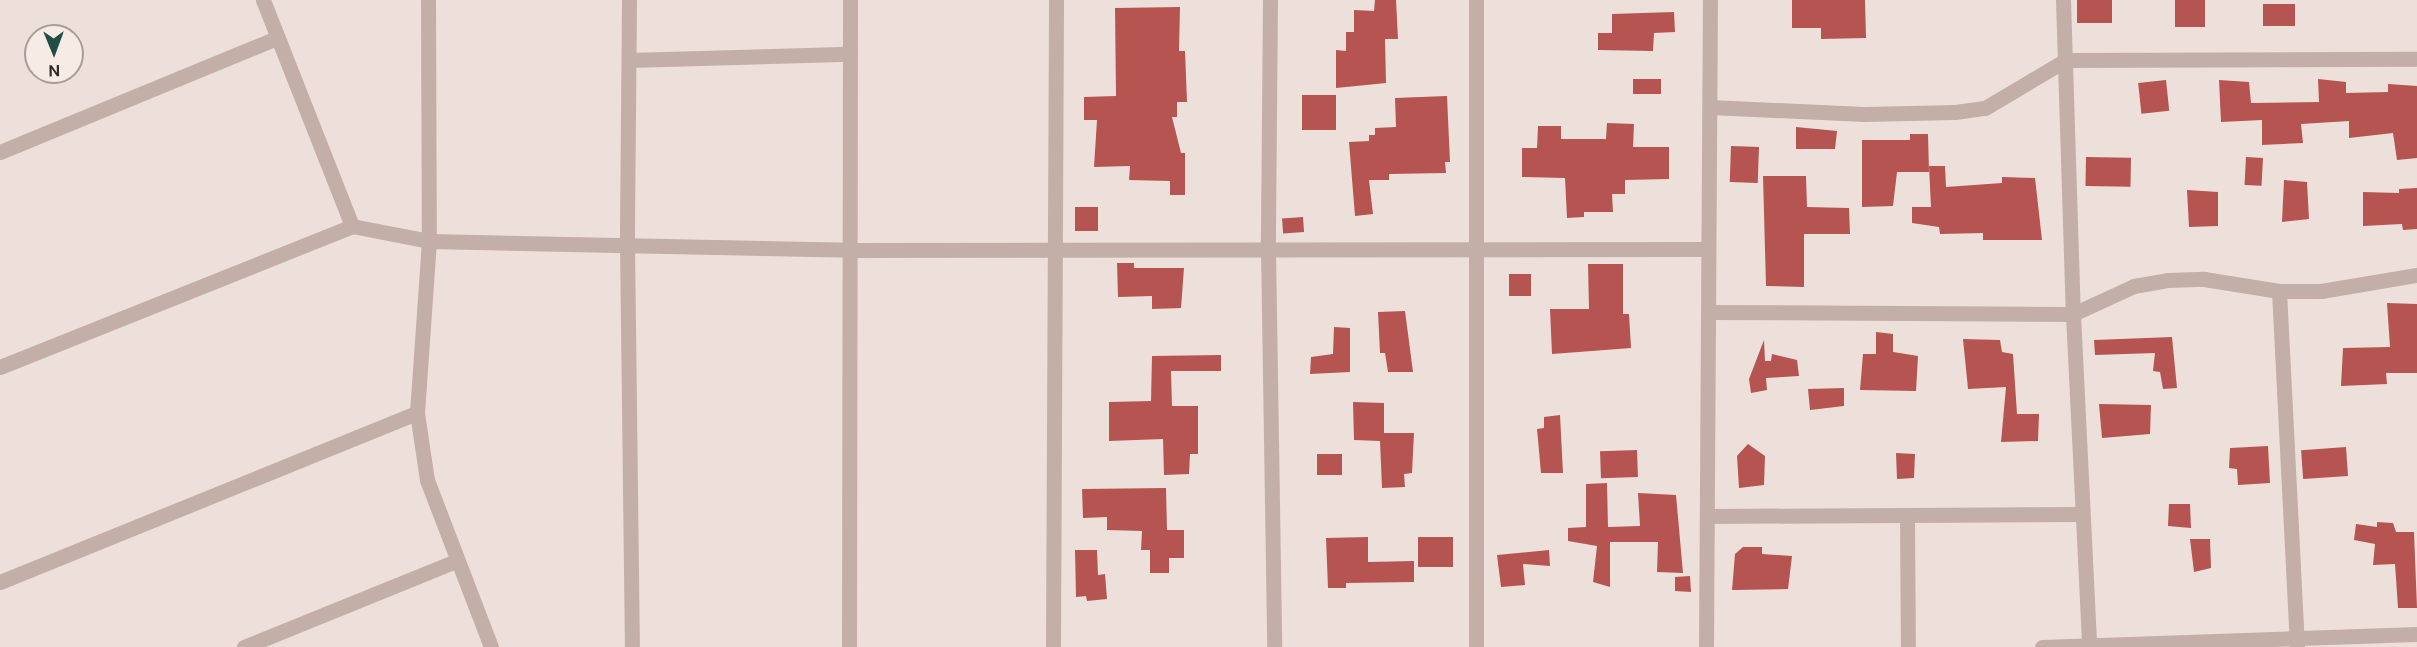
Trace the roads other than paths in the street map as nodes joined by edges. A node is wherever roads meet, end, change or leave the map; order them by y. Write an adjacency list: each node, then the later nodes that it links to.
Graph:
1 (263, 0): 10 (street)
2 (428, 0): 18 (street)
3 (629, 0): 13 (street)
4 (850, 0): 11 (street)
5 (1056, 0): 23 (street)
6 (1270, 0): 20 (street)
7 (1476, 0): 24 (street)
8 (1710, 0): 15 (street)
9 (2063, 0): 14 (street)
10 (276, 38): 16 (street); 17 (street)
11 (850, 54): 13 (street); 22 (street)
12 (2417, 59): 14 (street)
13 (628, 60): 19 (street)
14 (2066, 60): 15 (street); 28 (street)
15 (1710, 107): 21 (street)
16 (0, 152)
17 (352, 226): 18 (street); 29 (street)
18 (429, 241): 19 (street); 30 (street)
19 (627, 243): 22 (street); 41 (street)
20 (1268, 248): 23 (street); 24 (street); 44 (street)
21 (1708, 249): 24 (street); 27 (street)
22 (851, 250): 23 (street); 42 (street)
23 (1056, 250): 43 (street)
24 (1479, 250): 45 (street)
25 (2417, 275): 26 (street)
26 (2279, 291): 28 (street); 37 (street)
27 (1708, 312): 28 (street); 32 (street)
28 (2073, 314): 31 (street)
29 (0, 367)
30 (417, 413): 34 (street); 35 (street)
31 (2082, 514): 33 (street); 38 (street)
32 (1707, 516): 33 (street); 46 (street)
33 (1907, 518): 47 (street)
34 (456, 561): 39 (street); 40 (street)
35 (0, 582)
36 (2417, 634): 37 (street)
37 (2296, 644): 38 (street)
38 (2089, 646): 48 (street)
39 (243, 647)
40 (491, 647)
41 (632, 647)
42 (849, 647)
43 (1053, 647)
44 (1274, 647)
45 (1476, 647)
46 (1706, 647)
47 (1908, 647)
48 (2042, 647)

